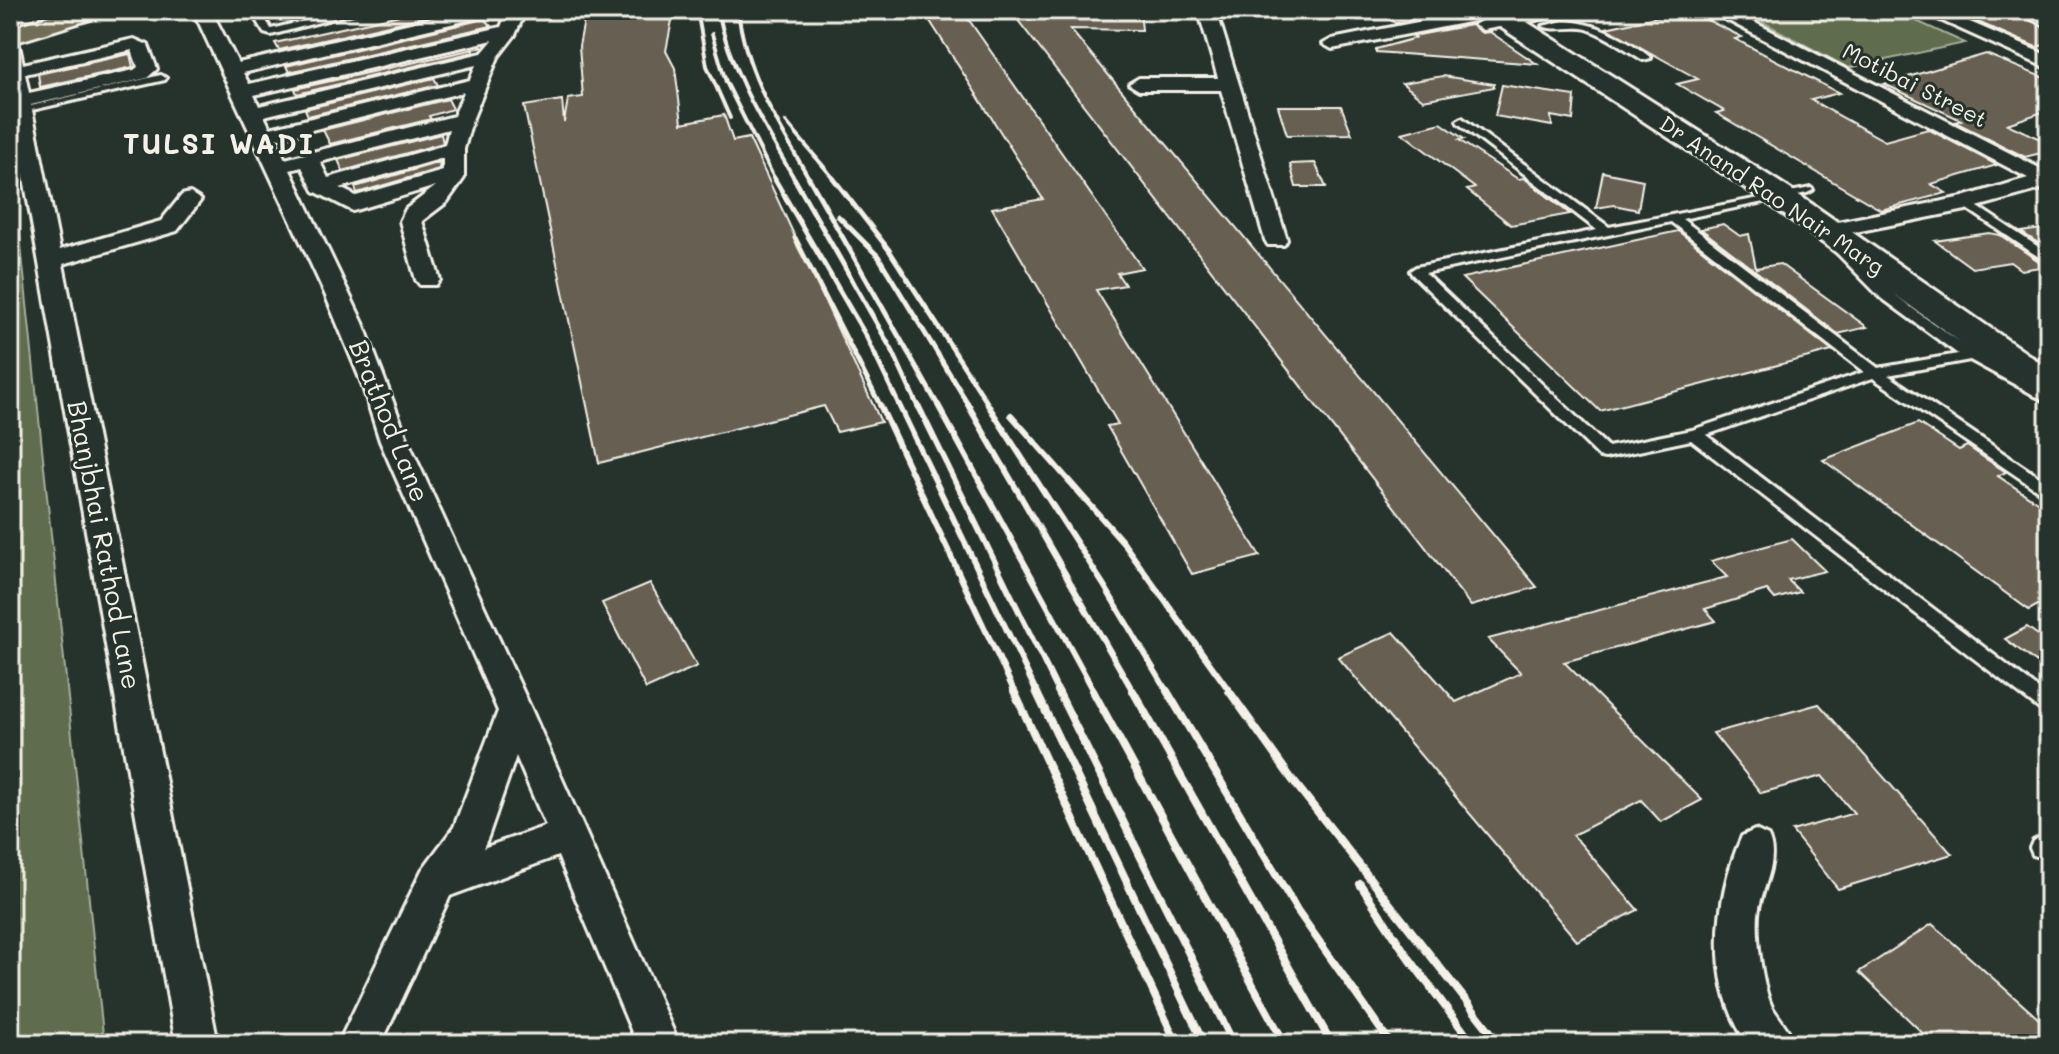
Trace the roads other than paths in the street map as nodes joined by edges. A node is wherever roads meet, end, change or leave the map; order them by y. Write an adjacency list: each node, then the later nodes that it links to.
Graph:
1 (73, 10): 16 (main road)
2 (95, 10): 18 (main road)
3 (202, 10): 25 (street, Brathod Lane)
4 (255, 10): 6 (lane)
5 (292, 10): 13 (lane)
6 (359, 10)
7 (489, 10): 25 (street)
8 (517, 10): 17 (street)
9 (1207, 10): 29 (street)
10 (1717, 10): 39 (street, Motibai Street)
11 (1927, 10): 24 (street)
12 (2021, 10): 15 (street)
13 (281, 13)
14 (1521, 15): 19 (street); 20 (street); 22 (lane); 40 (main road, Dr Anand Rao Nair Marg)
15 (2049, 22)
16 (10, 30)
17 (508, 31): 21 (street); 30 (street)
18 (10, 36)
19 (1428, 37)
20 (1332, 44)
21 (488, 57): 27 (street); 32 (street)
22 (1646, 58)
23 (13, 59): 31 (street, Bhanjbhai Rathod Lane); 31 (street)
24 (2049, 63)
25 (233, 70): 30 (street, Brathod Lane)
26 (161, 78): 31 (lane)
27 (477, 84): 33 (street); 35 (street)
28 (1139, 84): 29 (street)
29 (1227, 84): 47 (street)
30 (244, 91): 32 (street, Brathod Lane)
31 (22, 105): 48 (street, Bhanjbhai Rathod Lane)
32 (254, 113): 35 (street, Brathod Lane)
33 (462, 120): 36 (street); 37 (street)
34 (1462, 121): 46 (lane)
35 (264, 136): 38 (street, Brathod Lane)
36 (449, 150): 37 (street); 50 (street)
37 (308, 159): 38 (street)
38 (278, 167): 59 (street, Brathod Lane)
39 (2048, 179): 42 (street)
40 (1793, 193): 43 (lane); 44 (main road, Dr Anand Rao Nair Marg); 45 (main road, Dr Anand Rao Nair Marg)
41 (190, 200): 48 (street)
42 (1966, 203): 44 (street); 49 (lane)
43 (1673, 218): 46 (lane); 53 (lane)
44 (1858, 225): 45 (street); 52 (main road, Dr Anand Rao Nair Marg)
45 (1825, 231): 51 (lane); 54 (main road, Dr Anand Rao Nair Marg)
46 (1607, 232): 56 (lane)
47 (1276, 240)
48 (51, 260): 63 (street, Bhanjbhai Rathod Lane)
49 (2049, 260)
50 (428, 280)
51 (1969, 356): 53 (lane); 55 (lane)
52 (2049, 365)
53 (1875, 373): 56 (lane); 57 (lane)
54 (2049, 387)
55 (2049, 398)
56 (1694, 434): 58 (lane)
57 (2049, 492)
58 (2049, 707)
59 (515, 711): 60 (street, Brathod Lane); 62 (street)
60 (568, 835): 62 (street); 65 (street, Brathod Lane)
61 (1755, 848): 66 (street)
62 (436, 883): 64 (street)
63 (197, 1044)
64 (359, 1044)
65 (658, 1044)
66 (1774, 1044)

